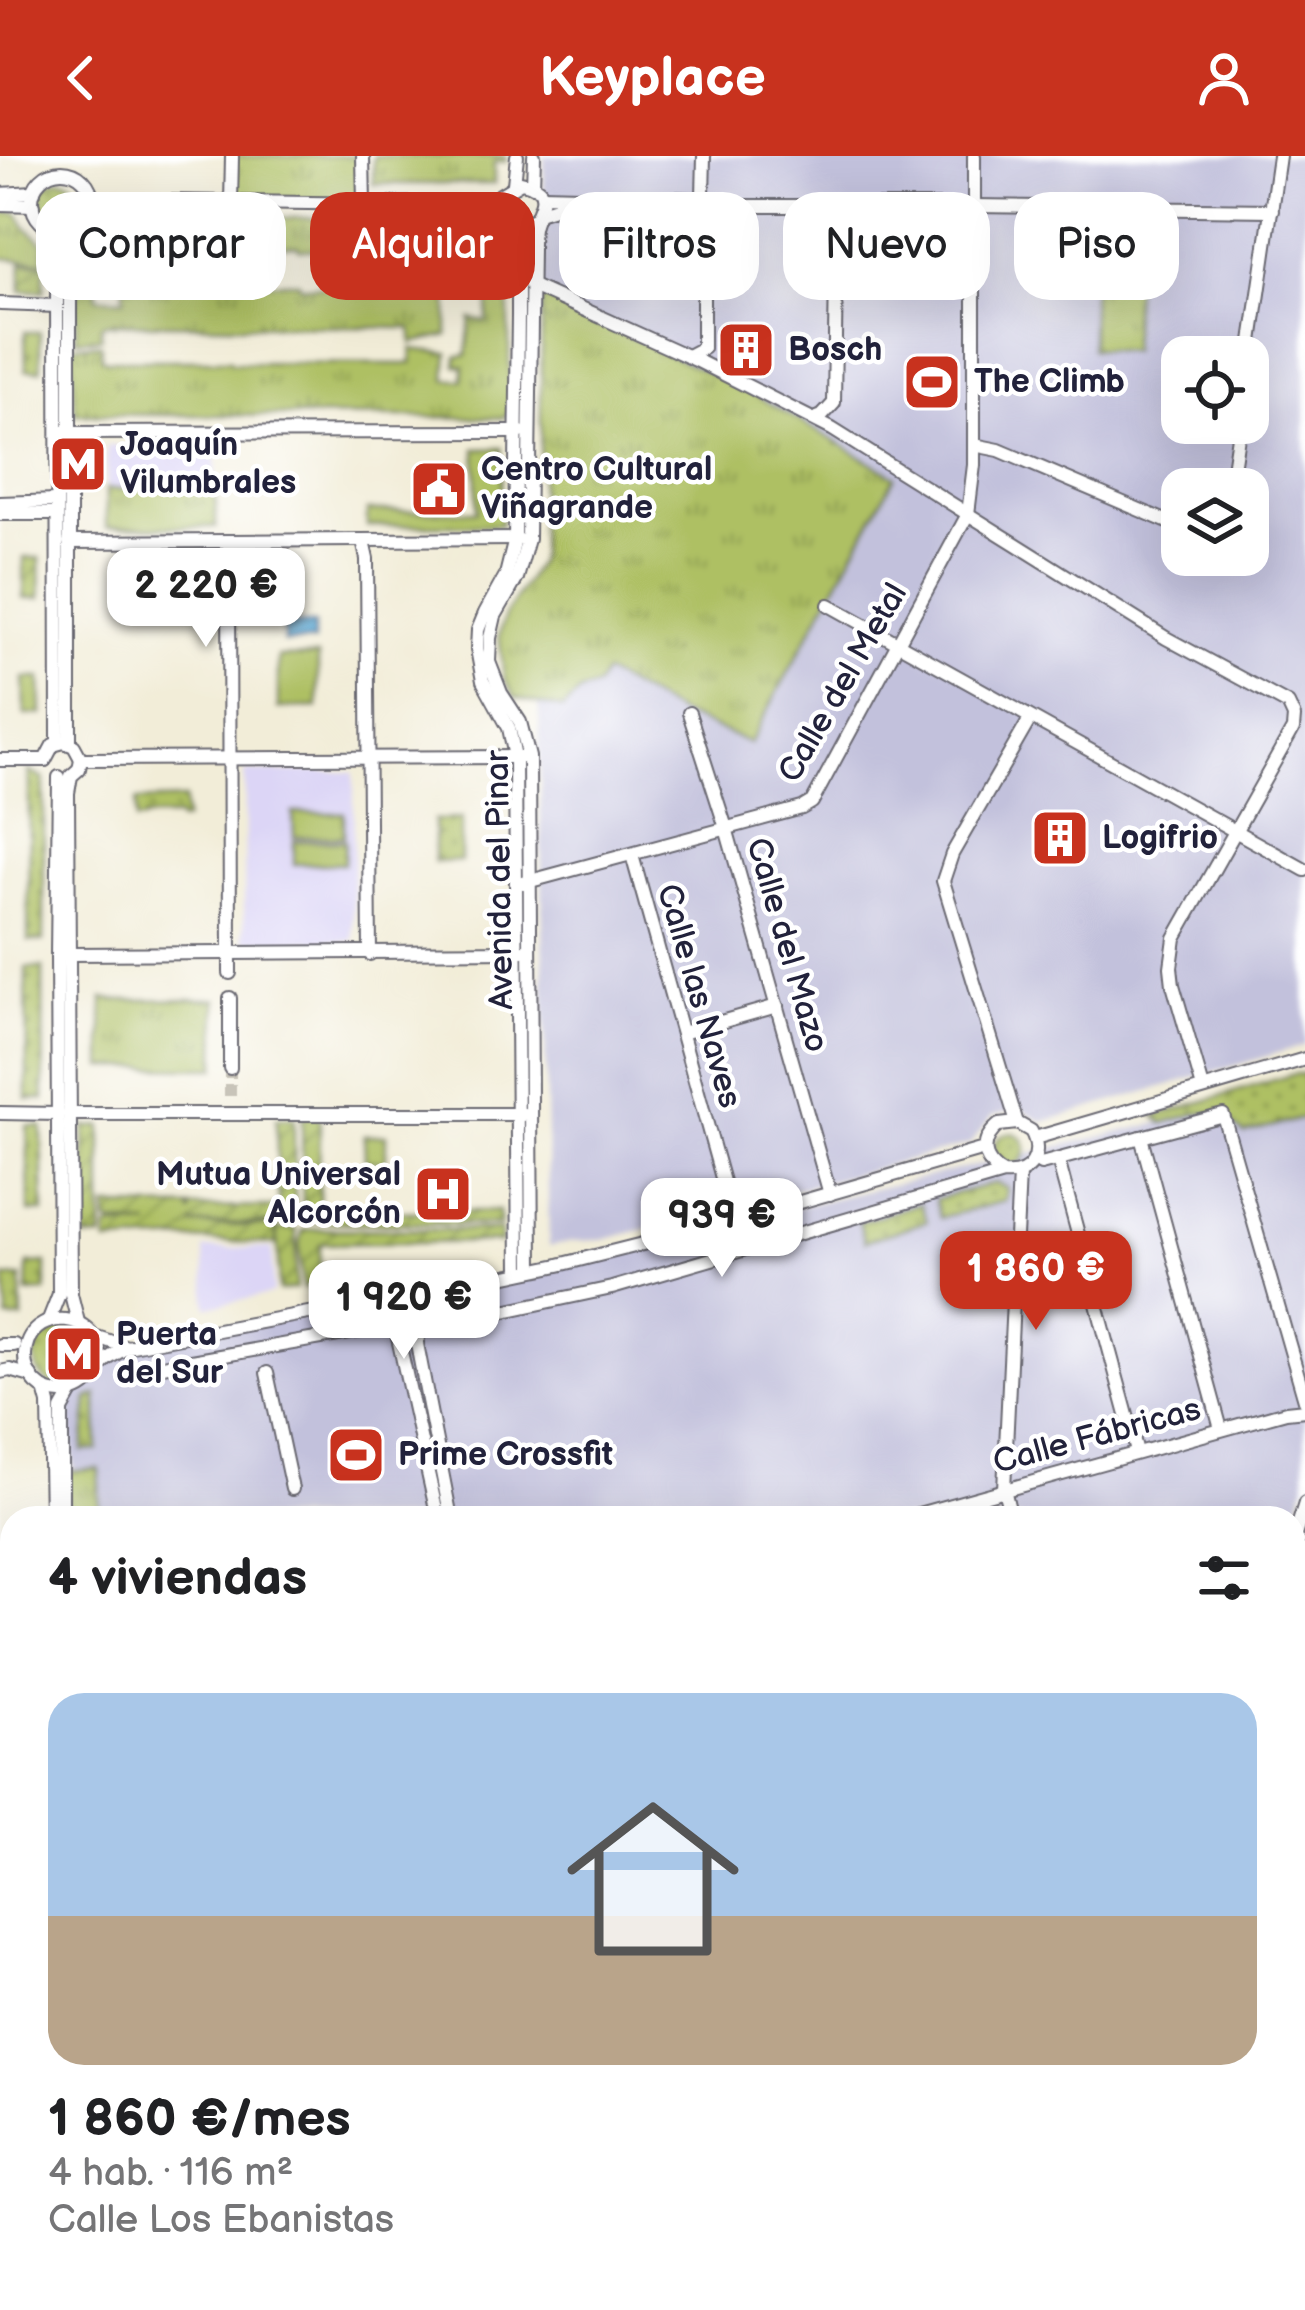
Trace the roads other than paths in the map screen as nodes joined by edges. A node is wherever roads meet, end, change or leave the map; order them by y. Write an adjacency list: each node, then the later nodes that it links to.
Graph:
1 (56, 156): 10 (street)
2 (68, 156): 10 (street)
3 (232, 156): 14 (street)
4 (364, 156): 15 (street)
5 (517, 156): 11 (street)
6 (533, 156): 12 (street)
7 (704, 156): 19 (street)
8 (974, 156): 20 (street)
9 (1279, 156): 27 (street)
10 (63, 172): 13 (street); 22 (street)
11 (509, 188): 12 (street); 16 (street); 17 (street)
12 (538, 190): 18 (street); 28 (street)
13 (90, 192)
14 (231, 192)
15 (364, 192)
16 (500, 192)
17 (506, 192)
18 (561, 192)
19 (702, 192)
20 (973, 192)
21 (0, 194): 22 (street)
22 (33, 199): 23 (street); 26 (street)
23 (0, 204)
24 (990, 206): 27 (street)
25 (559, 207): 28 (street)
26 (36, 210)
27 (1272, 210): 41 (street)
28 (538, 215): 29 (street); 30 (street, Avenida del Pinar)
29 (535, 217)
30 (535, 222)
31 (535, 287): 42 (street)
32 (57, 300): 40 (street)
33 (68, 300): 46 (street)
34 (519, 300): 45 (street, Avenida del Pinar)
35 (529, 300): 45 (street, Avenida del Pinar)
36 (698, 300): 42 (street)
37 (836, 300): 43 (street)
38 (973, 300): 48 (street)
39 (0, 304): 40 (street)
40 (57, 306): 46 (street)
41 (1253, 336)
42 (695, 355): 44 (street)
43 (834, 403): 44 (street); 47 (street)
44 (814, 419): 47 (street)
45 (522, 432): 46 (street); 54 (street, Avenida del Pinar)
46 (63, 433): 50 (street); 57 (street)
47 (845, 436): 52 (street)
48 (974, 445): 52 (street); 53 (street)
49 (0, 503): 50 (street)
50 (56, 507): 51 (street); 62 (street)
51 (0, 514)
52 (968, 514): 59 (street, Calle del Metal); 71 (street)
53 (1161, 518)
54 (521, 539): 56 (street); 63 (street, Avenida del Pinar)
55 (229, 541): 56 (street); 57 (street); 66 (street)
56 (363, 541): 64 (street)
57 (69, 542): 62 (street)
58 (830, 605): 59 (street)
59 (898, 644): 61 (street); 70 (street, Calle del Metal)
60 (689, 713): 70 (street, Calle del Mazo)
61 (1030, 719): 71 (street); 89 (street)
62 (64, 743): 65 (street); 68 (street)
63 (522, 757): 64 (street); 74 (street, Avenida del Pinar)
64 (368, 758): 66 (street); 78 (street)
65 (81, 759): 66 (street); 69 (street)
66 (230, 759): 77 (street)
67 (0, 760): 68 (street)
68 (45, 760): 69 (street)
69 (65, 777): 76 (street); 87 (street)
70 (726, 829): 72 (street, Calle del Metal); 81 (street, Calle del Mazo)
71 (1237, 833): 73 (street); 85 (street)
72 (632, 855): 74 (street, Calle del Metal); 82 (street, Calle las Naves)
73 (1305, 870)
74 (523, 883): 75 (street, Avenida del Pinar)
75 (524, 951): 78 (street); 88 (street, Avenida del Pinar)
76 (69, 954): 77 (street); 87 (street)
77 (230, 954): 78 (street); 79 (street)
78 (370, 954)
79 (230, 973)
80 (230, 998): 84 (street)
81 (777, 1006): 82 (street); 97 (street, Calle del Mazo)
82 (682, 1033): 98 (street, Calle las Naves)
83 (1305, 1059): 85 (street)
84 (230, 1068)
85 (1203, 1088): 91 (street)
86 (0, 1113): 87 (street)
87 (64, 1114): 88 (street); 105 (street); 106 (street)
88 (525, 1114): 99 (street, Avenida del Pinar)
89 (1017, 1123): 91 (street); 92 (street)
90 (1141, 1137): 94 (street); 119 (street); 123 (street)
91 (1035, 1138): 93 (street)
92 (984, 1149): 95 (street); 97 (street)
93 (1035, 1160): 94 (street); 96 (street)
94 (1058, 1160): 124 (street)
95 (1004, 1174): 96 (street); 107 (street)
96 (1019, 1174): 126 (street)
97 (830, 1193): 98 (street)
98 (734, 1221): 99 (street)
99 (526, 1271): 100 (street)
100 (449, 1288): 101 (street); 107 (street)
101 (409, 1292): 102 (street); 107 (street)
102 (388, 1298): 103 (street); 104 (street)
103 (357, 1304): 104 (street); 110 (street)
104 (382, 1321): 109 (street); 114 (street)
105 (48, 1322): 106 (street); 111 (street)
106 (78, 1322): 108 (street)
107 (423, 1325): 109 (street); 130 (street)
108 (94, 1336): 110 (street); 112 (street)
109 (398, 1338): 129 (street)
110 (128, 1347): 112 (street)
111 (25, 1356): 113 (street); 116 (street)
112 (98, 1369): 118 (street)
113 (5, 1371): 116 (street)
114 (134, 1371)
115 (267, 1373): 125 (street)
116 (31, 1376): 117 (street)
117 (45, 1389): 118 (street); 127 (street)
118 (72, 1392): 128 (street)
119 (1305, 1400)
120 (1305, 1410): 121 (street, Calle Fábricas)
121 (1280, 1414): 122 (street); 123 (street, Calle Fábricas)
122 (1305, 1421)
123 (1221, 1430): 124 (street, Calle Fábricas)
124 (1137, 1452): 126 (street, Calle Fábricas)
125 (292, 1489)
126 (1004, 1489): 131 (street, Calle Fábricas); 132 (street)
127 (51, 1506)
128 (62, 1506)
129 (435, 1506)
130 (449, 1506)
131 (945, 1506)
132 (1008, 1506)

